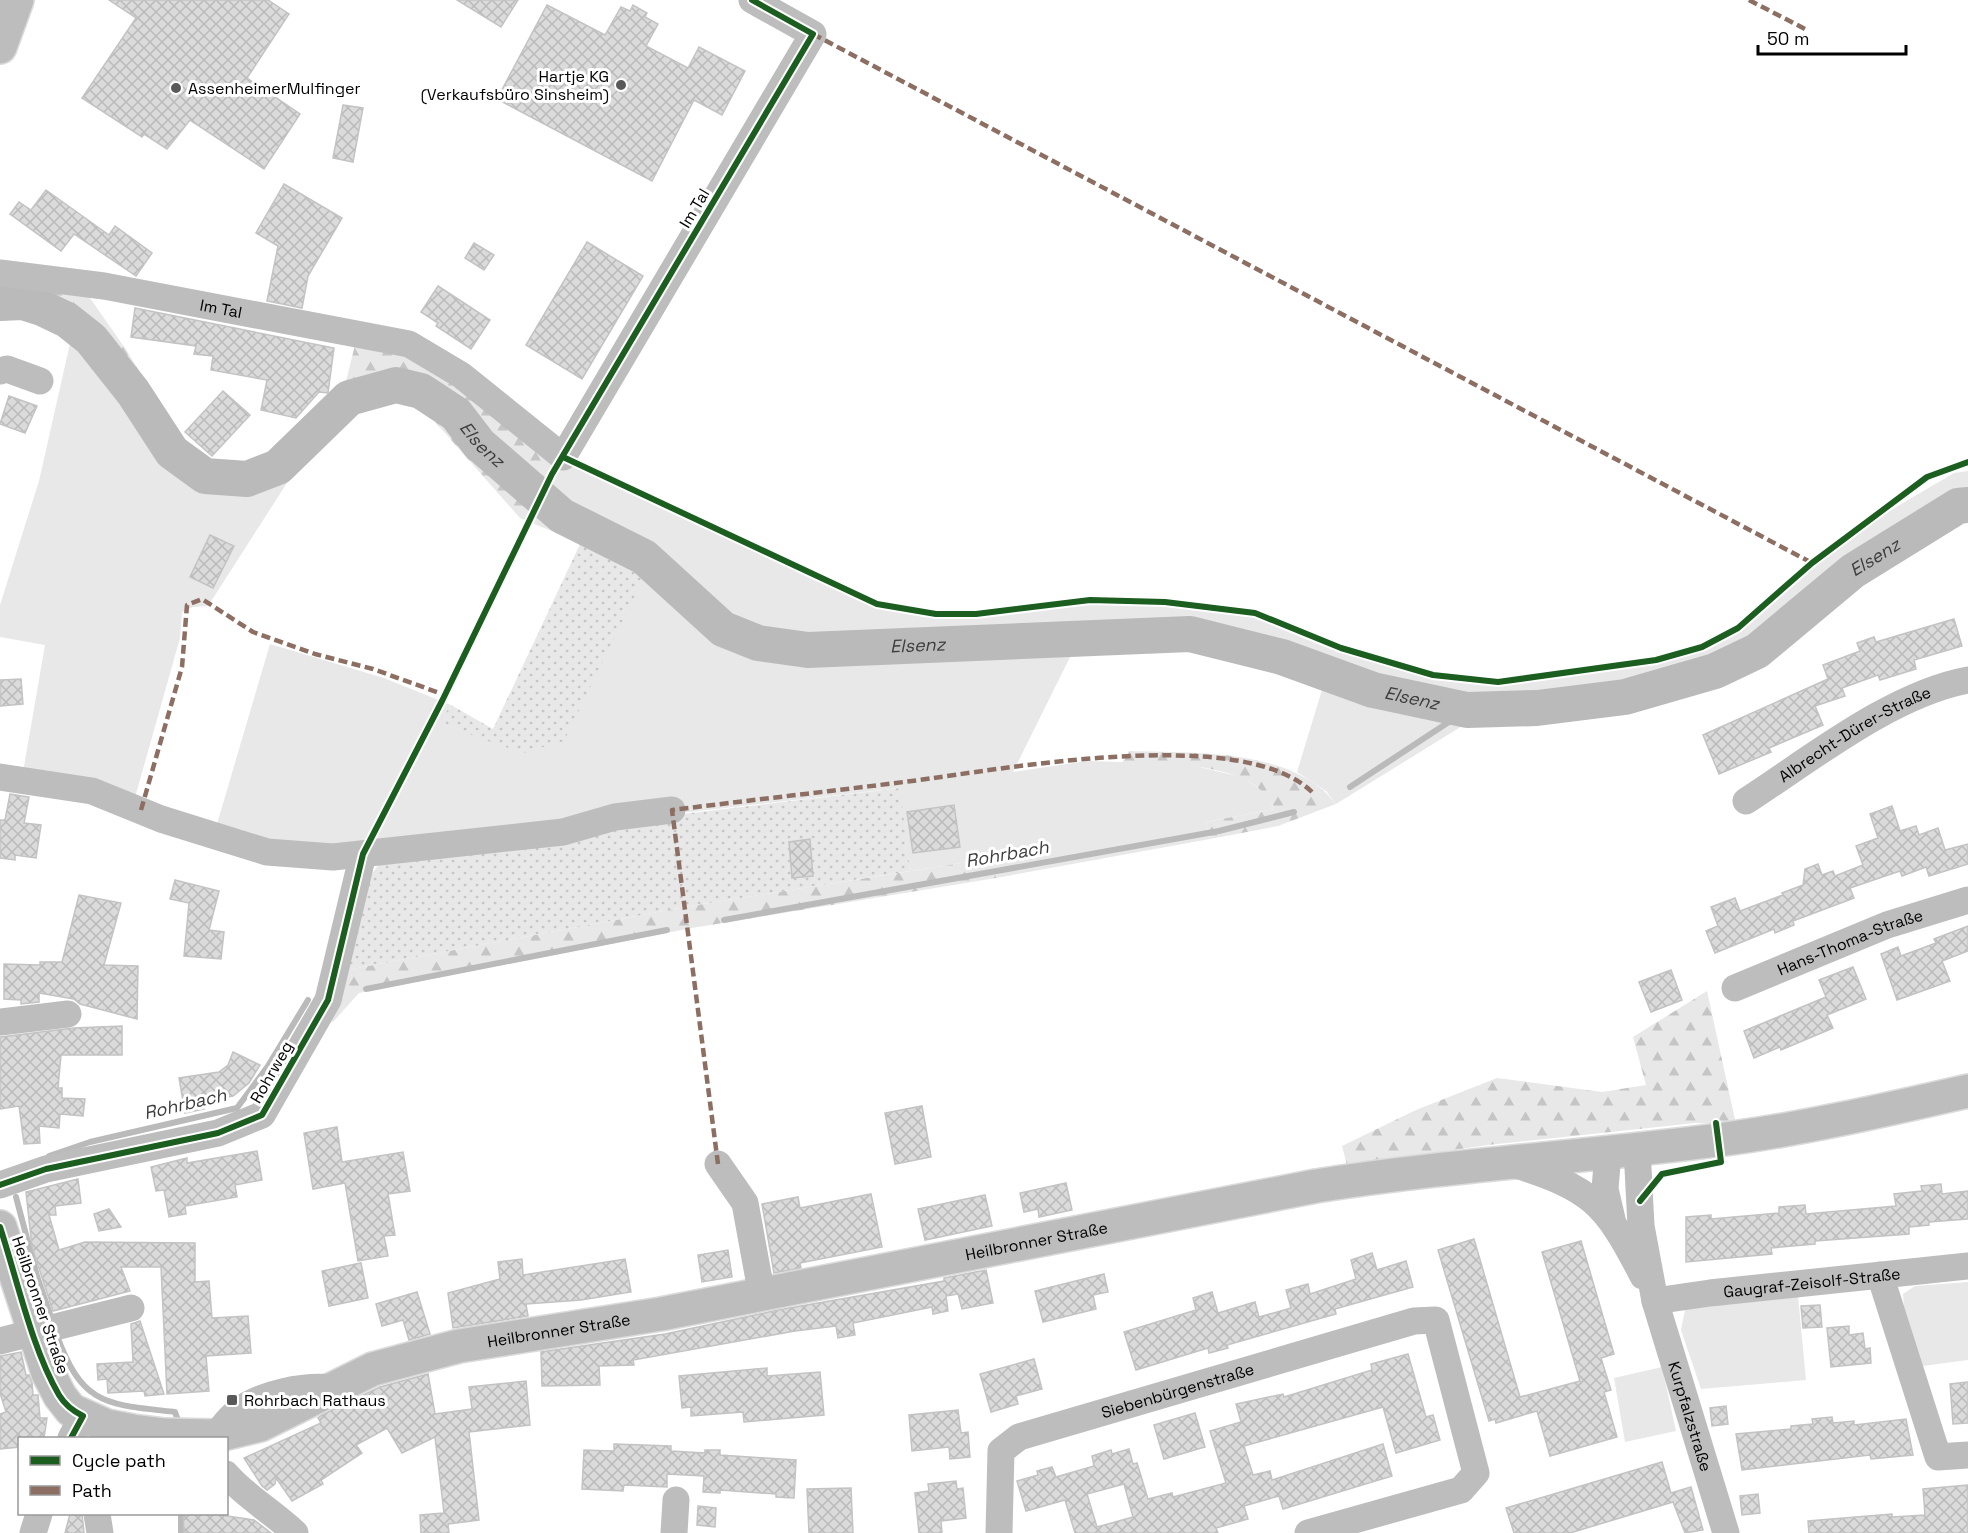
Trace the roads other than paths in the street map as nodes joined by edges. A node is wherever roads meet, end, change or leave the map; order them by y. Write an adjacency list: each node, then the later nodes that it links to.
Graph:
1 (17, 0): 3 (main road)
2 (752, 0): 4 (street, Im Tal)
3 (0, 47)
4 (0, 273)
5 (0, 371): 6 (street)
6 (40, 381)
7 (1968, 680): 9 (street, Albrecht-Dürer-Straße)
8 (0, 777): 11 (street)
9 (1746, 801)
10 (672, 810): 11 (street)
11 (363, 854): 20 (street, Rohrweg)
12 (1968, 900): 13 (street, Hans-Thoma-Straße)
13 (1735, 988)
14 (68, 1014): 15 (street)
15 (0, 1022)
16 (1968, 1091): 17 (main road, Heilbronner Straße)
17 (1622, 1151): 18 (main road, Heilbronner Straße); 21 (street, Kurpfalzstraße); 26 (street, Kurpfalzstraße)
18 (1509, 1163): 21 (street, Kurpfalzstraße); 25 (main road, Heilbronner Straße)
19 (718, 1164): 25 (street)
20 (0, 1185)
21 (1612, 1219): 26 (street, Kurpfalzstraße)
22 (0, 1227): 28 (main road, Heilbronner Straße)
23 (1968, 1266): 24 (street, Gaugraf-Zeisolf-Straße)
24 (1880, 1275): 26 (street, Gaugraf-Zeisolf-Straße); 32 (street)
25 (762, 1296): 31 (main road, Heilbronner Straße)
26 (1655, 1301): 43 (street, Kurpfalzstraße)
27 (130, 1308): 28 (street)
28 (48, 1330): 29 (street, Heilbronner Straße); 30 (main road, Heilbronner Straße)
29 (0, 1341)
30 (77, 1427): 31 (main road, Heilbronner Straße)
31 (197, 1436)
32 (1968, 1455)
33 (228, 1476): 39 (street)
34 (676, 1500): 40 (street)
35 (39, 1515): 37 (street)
36 (97, 1515): 38 (street)
37 (33, 1533)
38 (100, 1533)
39 (295, 1533)
40 (674, 1533)
41 (999, 1533): 42 (street, Siebenbürgenstraße)
42 (1308, 1533)
43 (1726, 1533)

